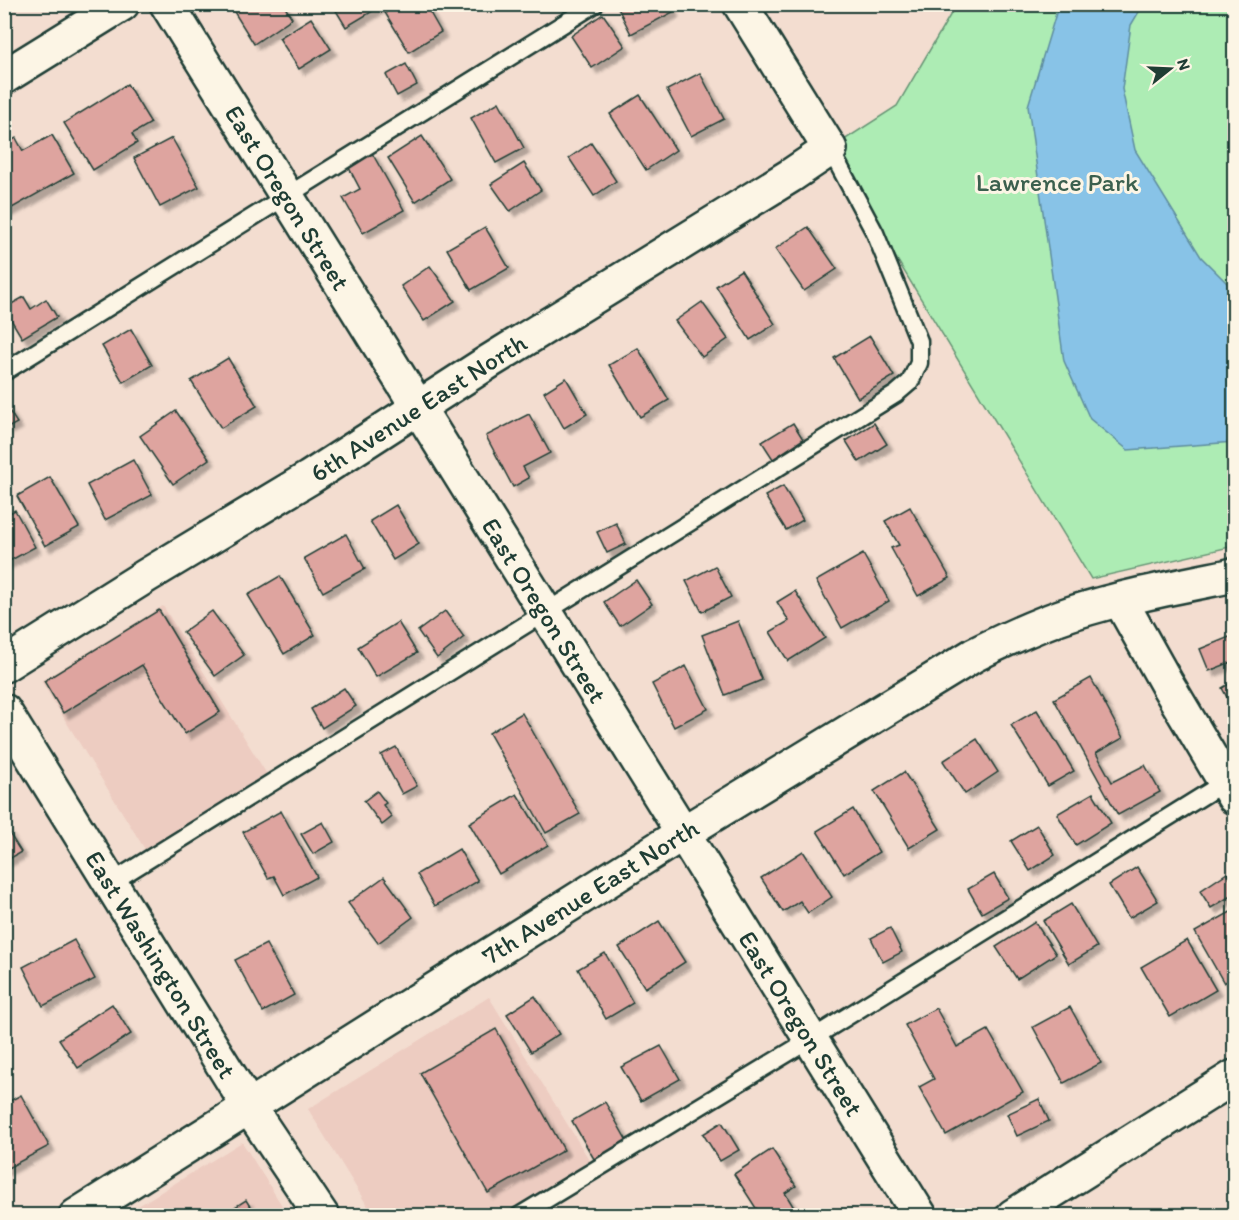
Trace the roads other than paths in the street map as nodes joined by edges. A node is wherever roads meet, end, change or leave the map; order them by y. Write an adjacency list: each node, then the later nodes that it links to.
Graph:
1 (122, 4): 5 (street)
2 (167, 4): 7 (street, East Oregon Street)
3 (594, 4): 7 (lane)
4 (740, 4): 6 (street)
5 (4, 77)
6 (830, 149): 9 (street, 6th Avenue East North); 12 (lane)
7 (286, 197): 8 (lane); 9 (street, East Oregon Street)
8 (4, 372)
9 (418, 409): 12 (street, East Oregon Street); 13 (street, 6th Avenue East North)
10 (1234, 575): 11 (street, 7th Avenue East North)
11 (1120, 600): 15 (street); 16 (street, 7th Avenue East North)
12 (545, 613): 16 (street, East Oregon Street); 17 (lane)
13 (4, 664)
14 (4, 711): 17 (street, East Washington Street)
15 (1230, 790): 18 (lane)
16 (683, 833): 18 (street, East Oregon Street); 20 (street, 7th Avenue East North)
17 (112, 882): 20 (street, East Washington Street)
18 (811, 1039): 23 (lane); 24 (street, East Oregon Street)
19 (1234, 1077): 25 (street)
20 (249, 1107): 21 (street, 7th Avenue East North); 22 (street, East Washington Street)
21 (76, 1215)
22 (322, 1215)
23 (519, 1215)
24 (920, 1215)
25 (1013, 1215)

